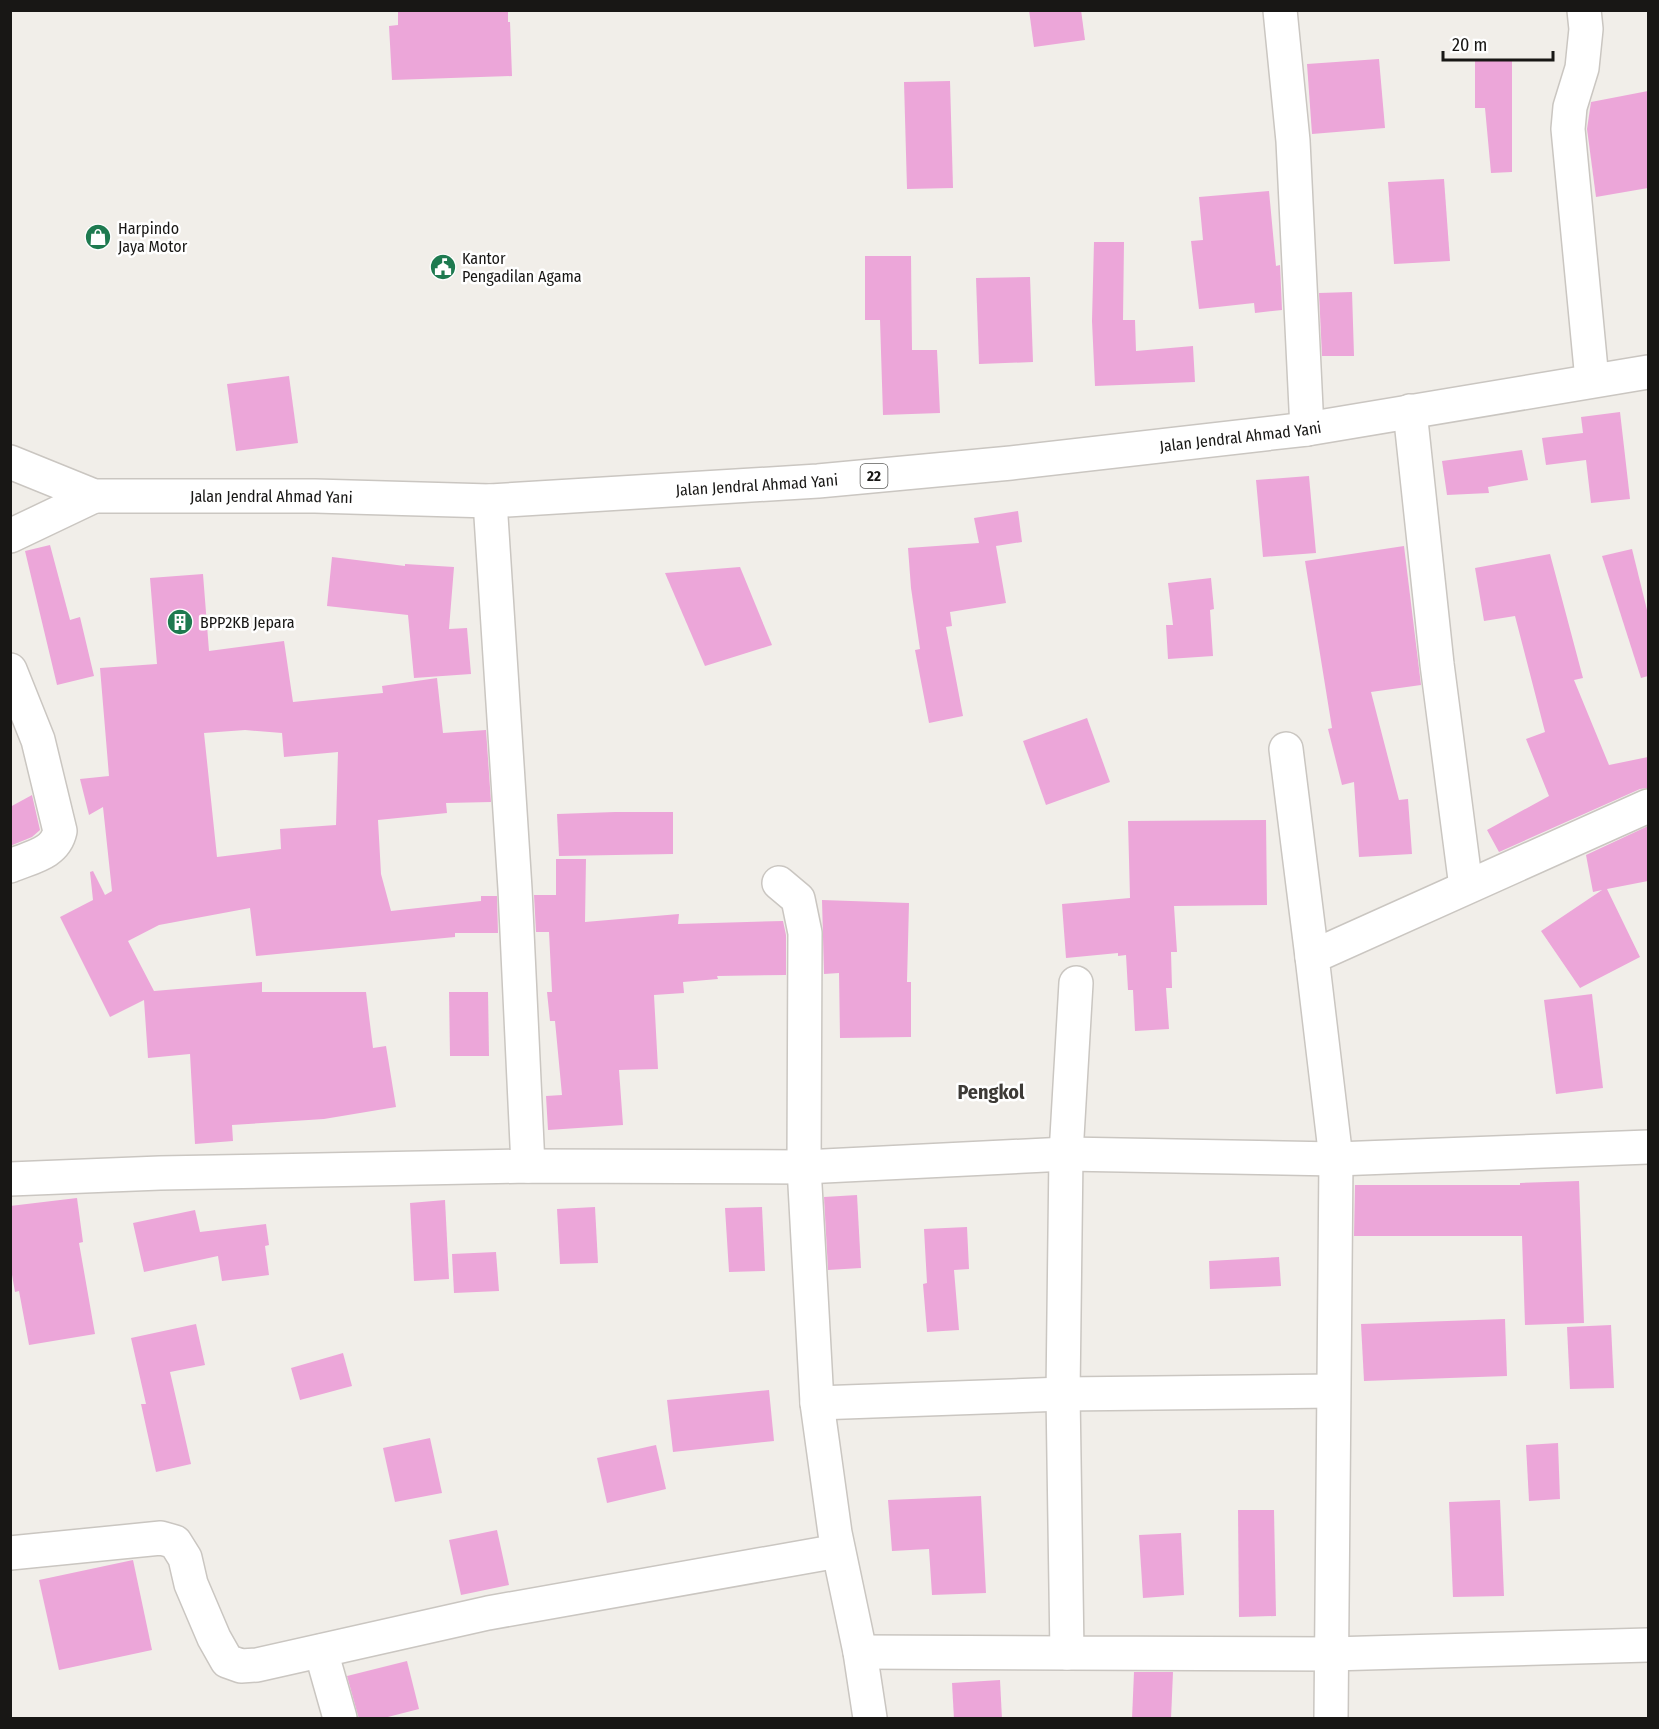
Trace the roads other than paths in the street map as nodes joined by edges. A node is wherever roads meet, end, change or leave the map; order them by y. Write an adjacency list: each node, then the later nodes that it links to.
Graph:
1 (1280, 10): 6 (main road)
2 (1584, 10): 4 (main road)
3 (1648, 372): 4 (main road, Jalan Jendral Ahmad Yani / 22)
4 (1592, 380): 5 (main road, Jalan Jendral Ahmad Yani / 22)
5 (1410, 411): 6 (main road, Jalan Jendral Ahmad Yani / 22); 16 (main road)
6 (1307, 429): 9 (main road, Jalan Jendral Ahmad Yani / 22)
7 (10, 462): 8 (main road, Jalan Jendral Ahmad Yani / 22)
8 (94, 496): 9 (main road, Jalan Jendral Ahmad Yani / 22); 10 (main road)
9 (490, 501): 22 (main road)
10 (10, 536)
11 (10, 670): 14 (main road)
12 (1286, 749): 17 (main road)
13 (1648, 806): 16 (main road)
14 (10, 866)
15 (779, 883): 23 (main road)
16 (1466, 887): 17 (main road)
17 (1312, 957): 21 (main road)
18 (1076, 983): 20 (main road)
19 (1648, 1147): 21 (main road)
20 (1066, 1154): 21 (main road); 23 (main road); 26 (main road)
21 (1336, 1159): 25 (main road)
22 (528, 1166): 23 (main road); 24 (main road)
23 (804, 1167): 27 (main road)
24 (10, 1179)
25 (1333, 1391): 26 (main road); 34 (main road)
26 (1063, 1394): 27 (main road); 33 (main road)
27 (817, 1403): 28 (main road)
28 (838, 1551): 31 (main road); 32 (main road)
29 (10, 1553): 31 (main road)
30 (1648, 1645): 34 (main road)
31 (321, 1651): 35 (main road)
32 (860, 1652): 33 (main road); 36 (main road)
33 (1067, 1653): 34 (main road)
34 (1331, 1654): 37 (main road)
35 (340, 1719)
36 (870, 1719)
37 (1331, 1719)

